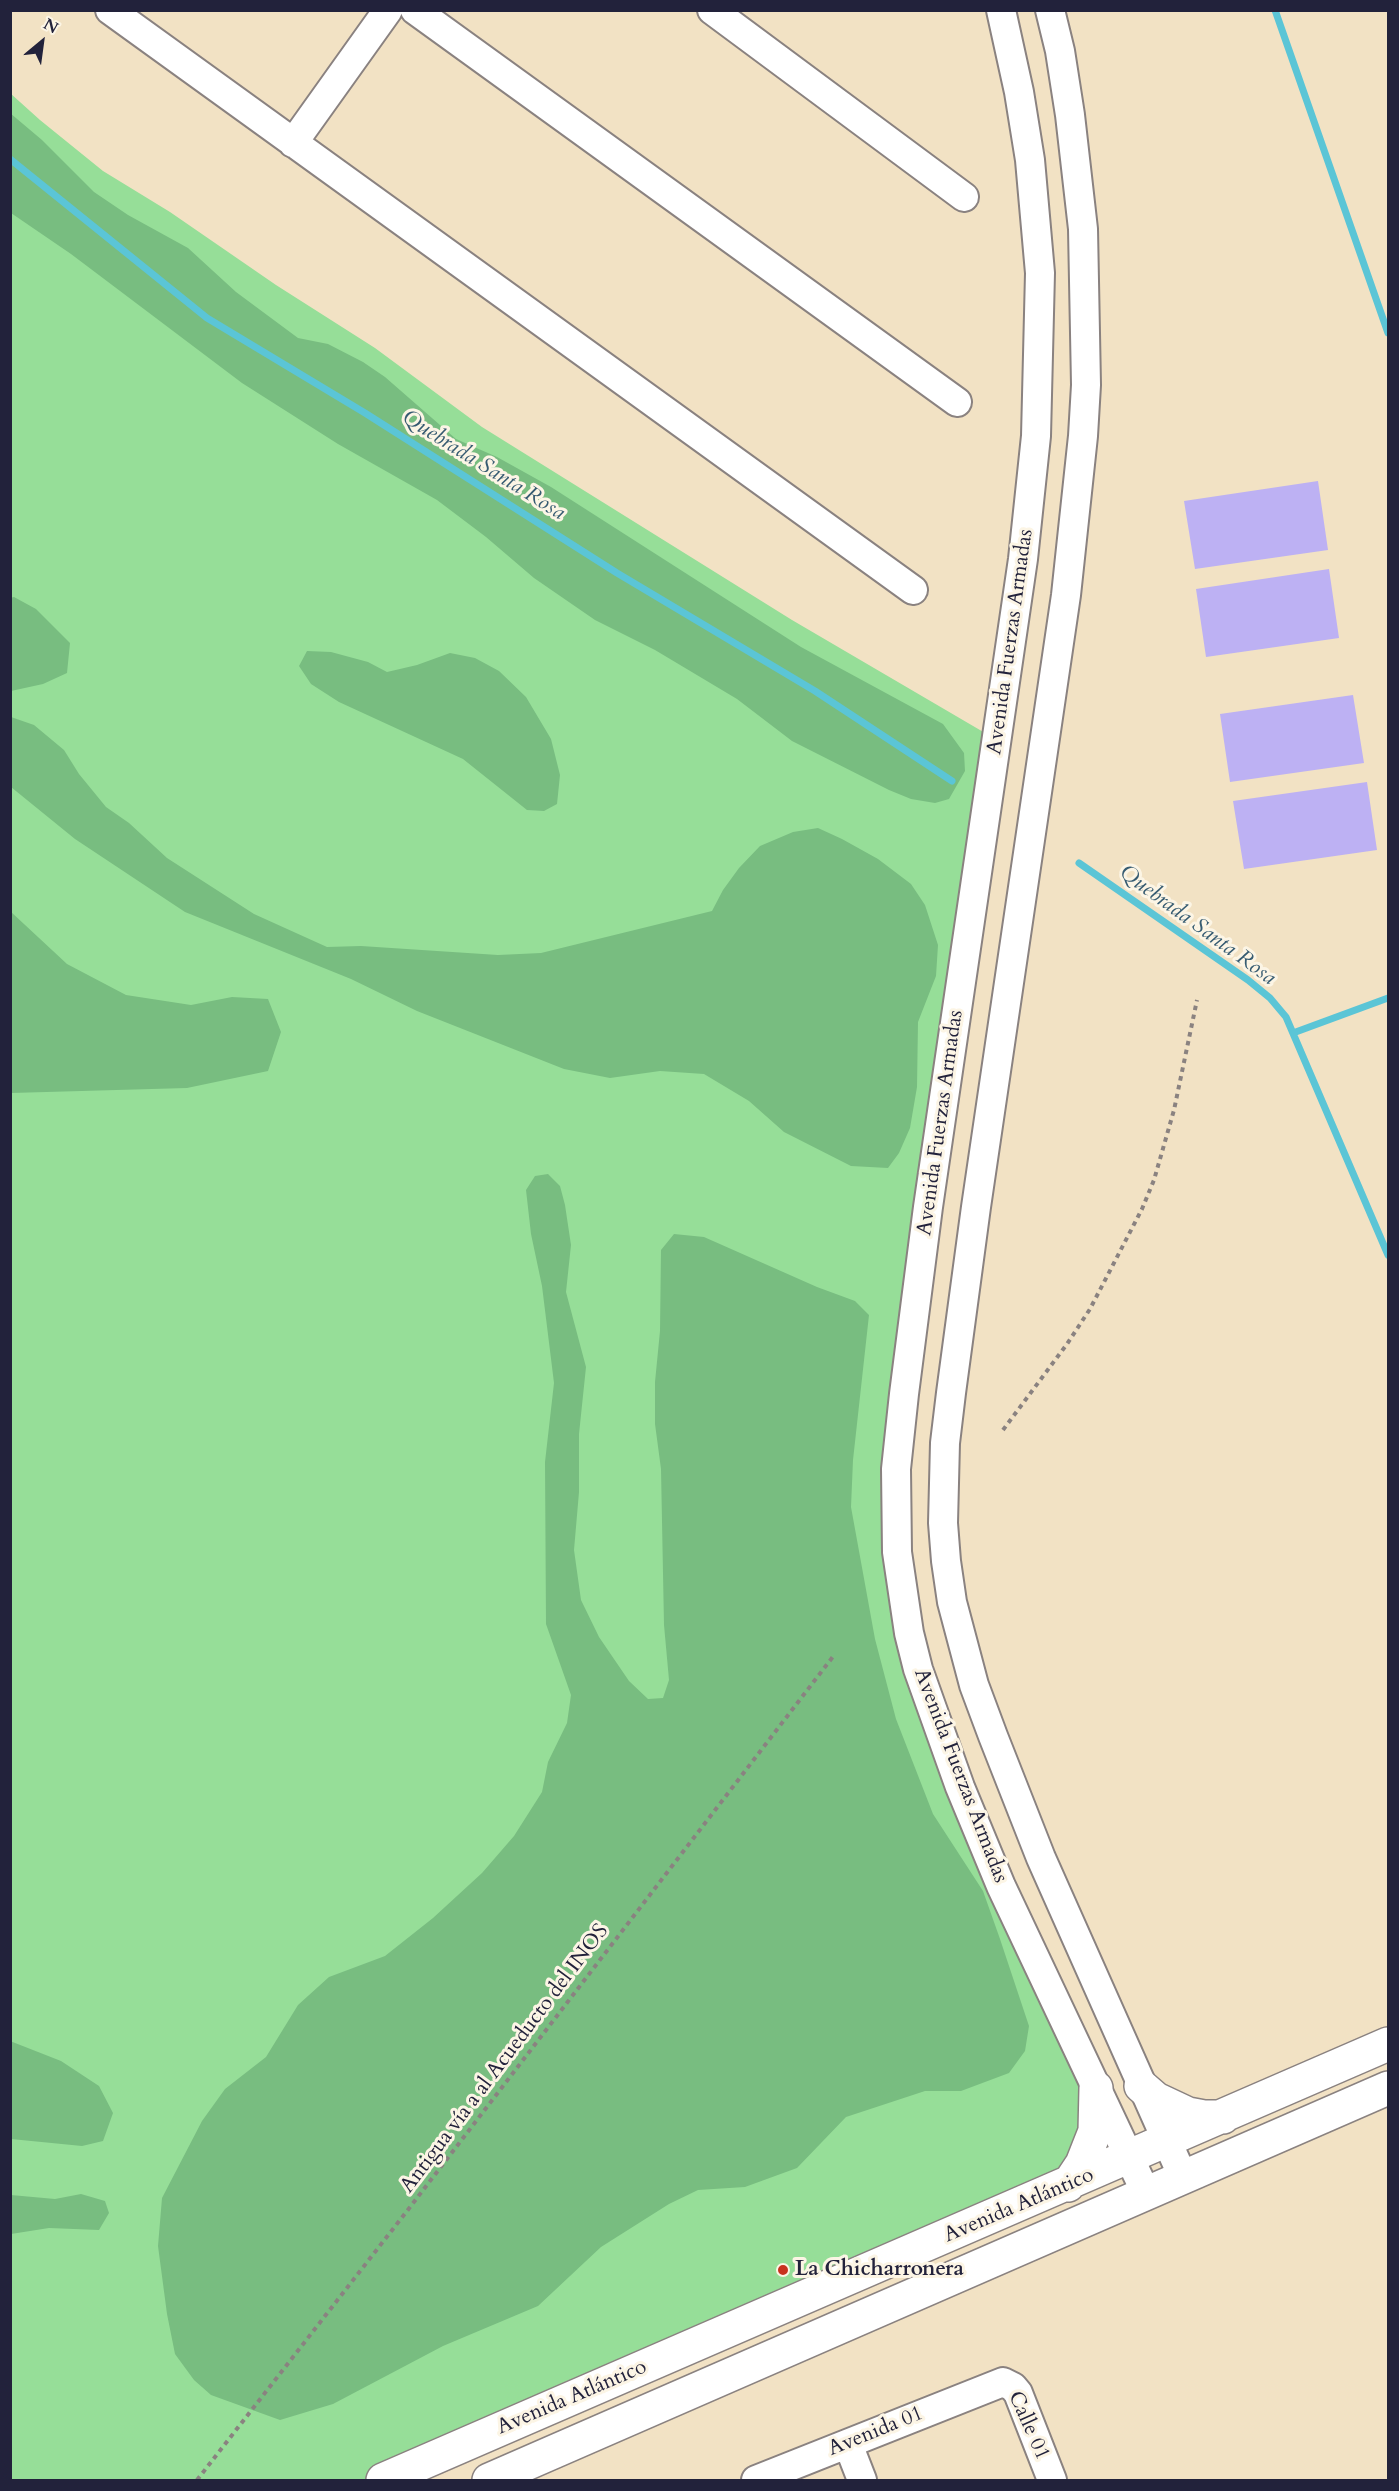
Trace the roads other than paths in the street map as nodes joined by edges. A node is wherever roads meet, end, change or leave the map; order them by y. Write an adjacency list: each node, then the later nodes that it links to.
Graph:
1 (110, 10): 7 (street)
2 (388, 10): 7 (street)
3 (416, 10): 9 (street)
4 (712, 10): 8 (street)
5 (1002, 10): 13 (street, Avenida Fuerzas Armadas)
6 (1050, 10): 12 (street)
7 (293, 143): 10 (street)
8 (964, 197)
9 (957, 402)
10 (913, 590)
11 (1389, 2044): 15 (main road, Avenida Atlántico)
12 (1141, 2086): 15 (main road); 16 (street)
13 (1096, 2088): 17 (street, Avenida Fuerzas Armadas); 19 (main road)
14 (1389, 2088): 18 (main road, Avenida Atlántico)
15 (1223, 2116): 16 (main road, Avenida Atlántico)
16 (1166, 2142): 17 (main road, Avenida Atlántico); 18 (street)
17 (1130, 2158): 19 (main road, Avenida Atlántico); 20 (street, Avenida Fuerzas Armadas)
18 (1183, 2177): 20 (main road, Avenida Atlántico)
19 (1068, 2185): 23 (main road, Avenida Atlántico)
20 (1146, 2193): 24 (main road, Avenida Atlántico)
21 (996, 2383): 22 (street, Avenida 01); 27 (street, Calle 01)
22 (848, 2444): 25 (street, Avenida 01); 26 (street)
23 (383, 2481)
24 (489, 2481)
25 (756, 2481)
26 (862, 2481)
27 (1052, 2481)

